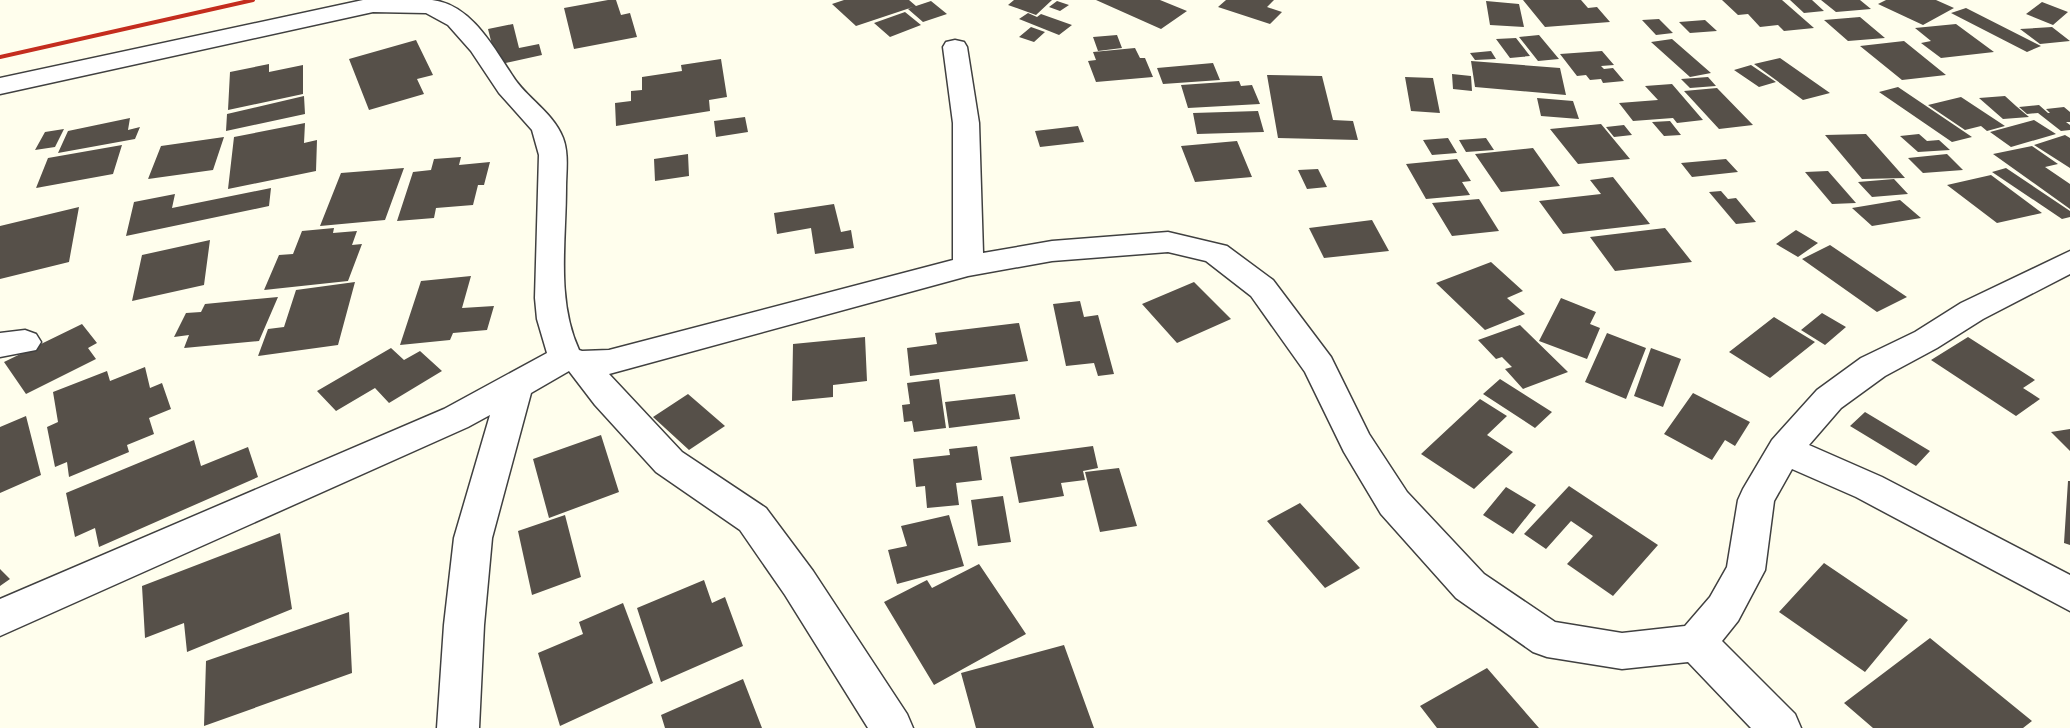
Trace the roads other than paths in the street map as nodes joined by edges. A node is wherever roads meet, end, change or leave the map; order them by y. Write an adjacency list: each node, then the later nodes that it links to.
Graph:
1 (382, 2): 2 (street); 4 (street)
2 (462, 10): 7 (street)
3 (955, 47): 6 (street)
4 (0, 86)
5 (2070, 261): 9 (street)
6 (968, 266): 7 (street); 12 (street)
7 (574, 361): 8 (street); 14 (street)
8 (514, 389): 11 (street); 13 (street)
9 (1784, 450): 10 (street); 12 (street)
10 (2070, 594)
11 (0, 618)
12 (1696, 643): 15 (street)
13 (449, 723)
14 (892, 728)
15 (1780, 728)

